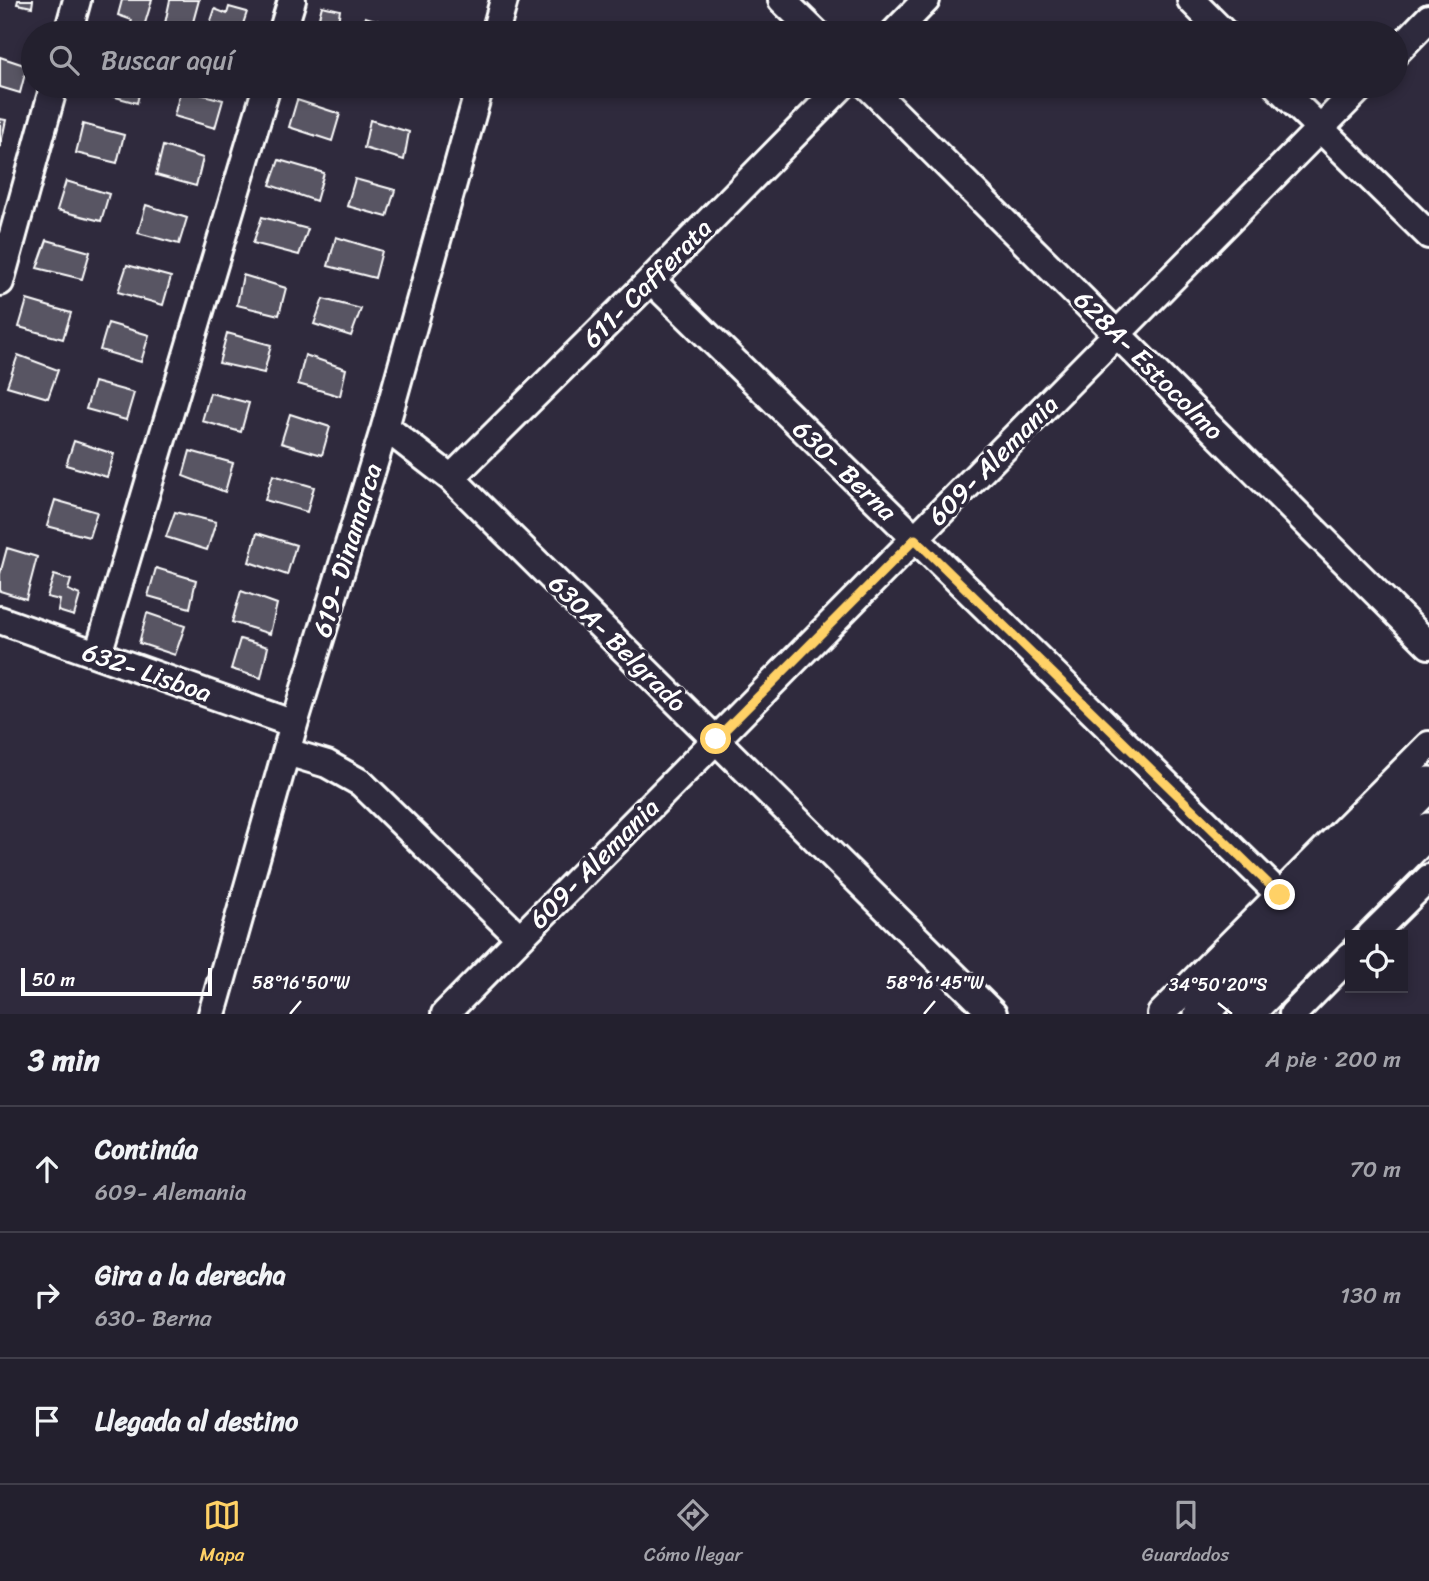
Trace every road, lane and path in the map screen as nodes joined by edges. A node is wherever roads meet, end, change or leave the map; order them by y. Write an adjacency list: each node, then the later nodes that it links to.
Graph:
1 (77, 0): 8 (street)
2 (292, 0): 9 (street)
3 (504, 0): 10 (street)
4 (782, 0): 11 (street)
5 (926, 0): 12 (street)
6 (1191, 0): 13 (street)
7 (1429, 18): 14 (street)
8 (71, 21)
9 (286, 21)
10 (498, 21)
11 (804, 21)
12 (906, 21)
13 (1212, 21)
14 (1408, 40)
15 (51, 98): 25 (street)
16 (263, 98): 32 (street)
17 (477, 98): 27 (street, 619- Dinamarca)
18 (830, 98): 24 (street, 611- Cafferata)
19 (880, 98): 26 (street, 628A- Estocolmo)
20 (1289, 98): 22 (street)
21 (1351, 98): 22 (street, 609- Alemania)
22 (1320, 128): 23 (street); 26 (street, 609- Alemania)
23 (1429, 235)
24 (650, 280): 28 (street, 611- Cafferata); 29 (street, 630- Berna)
25 (0, 282)
26 (1117, 334): 29 (street, 609- Alemania); 31 (street, 628A- Estocolmo)
27 (385, 428): 28 (street, 630A- Belgrado); 33 (street, 619- Dinamarca)
28 (451, 478): 34 (street, 630A- Belgrado)
29 (915, 539): 34 (street, 609- Alemania); 40 (street, 630- Berna)
30 (0, 621): 32 (street, 632- Lisboa)
31 (1429, 645)
32 (98, 654): 33 (street, 632- Lisboa)
33 (294, 724): 36 (street, 619- Dinamarca)
34 (716, 739): 42 (street, 609- Alemania); 46 (street, 630A- Belgrado)
35 (1429, 745): 40 (street)
36 (287, 751): 42 (street); 44 (street, 619- Dinamarca)
37 (1429, 784): 48 (main road)
38 (1429, 830): 49 (main road)
39 (1428, 879): 41 (street)
40 (1280, 895): 47 (street)
41 (1376, 930)
42 (520, 938): 45 (street, 609- Alemania)
43 (1345, 961): 50 (street)
44 (212, 1014)
45 (445, 1014)
46 (993, 1014)
47 (1161, 1014)
48 (1201, 1014)
49 (1246, 1014)
50 (1293, 1014)

